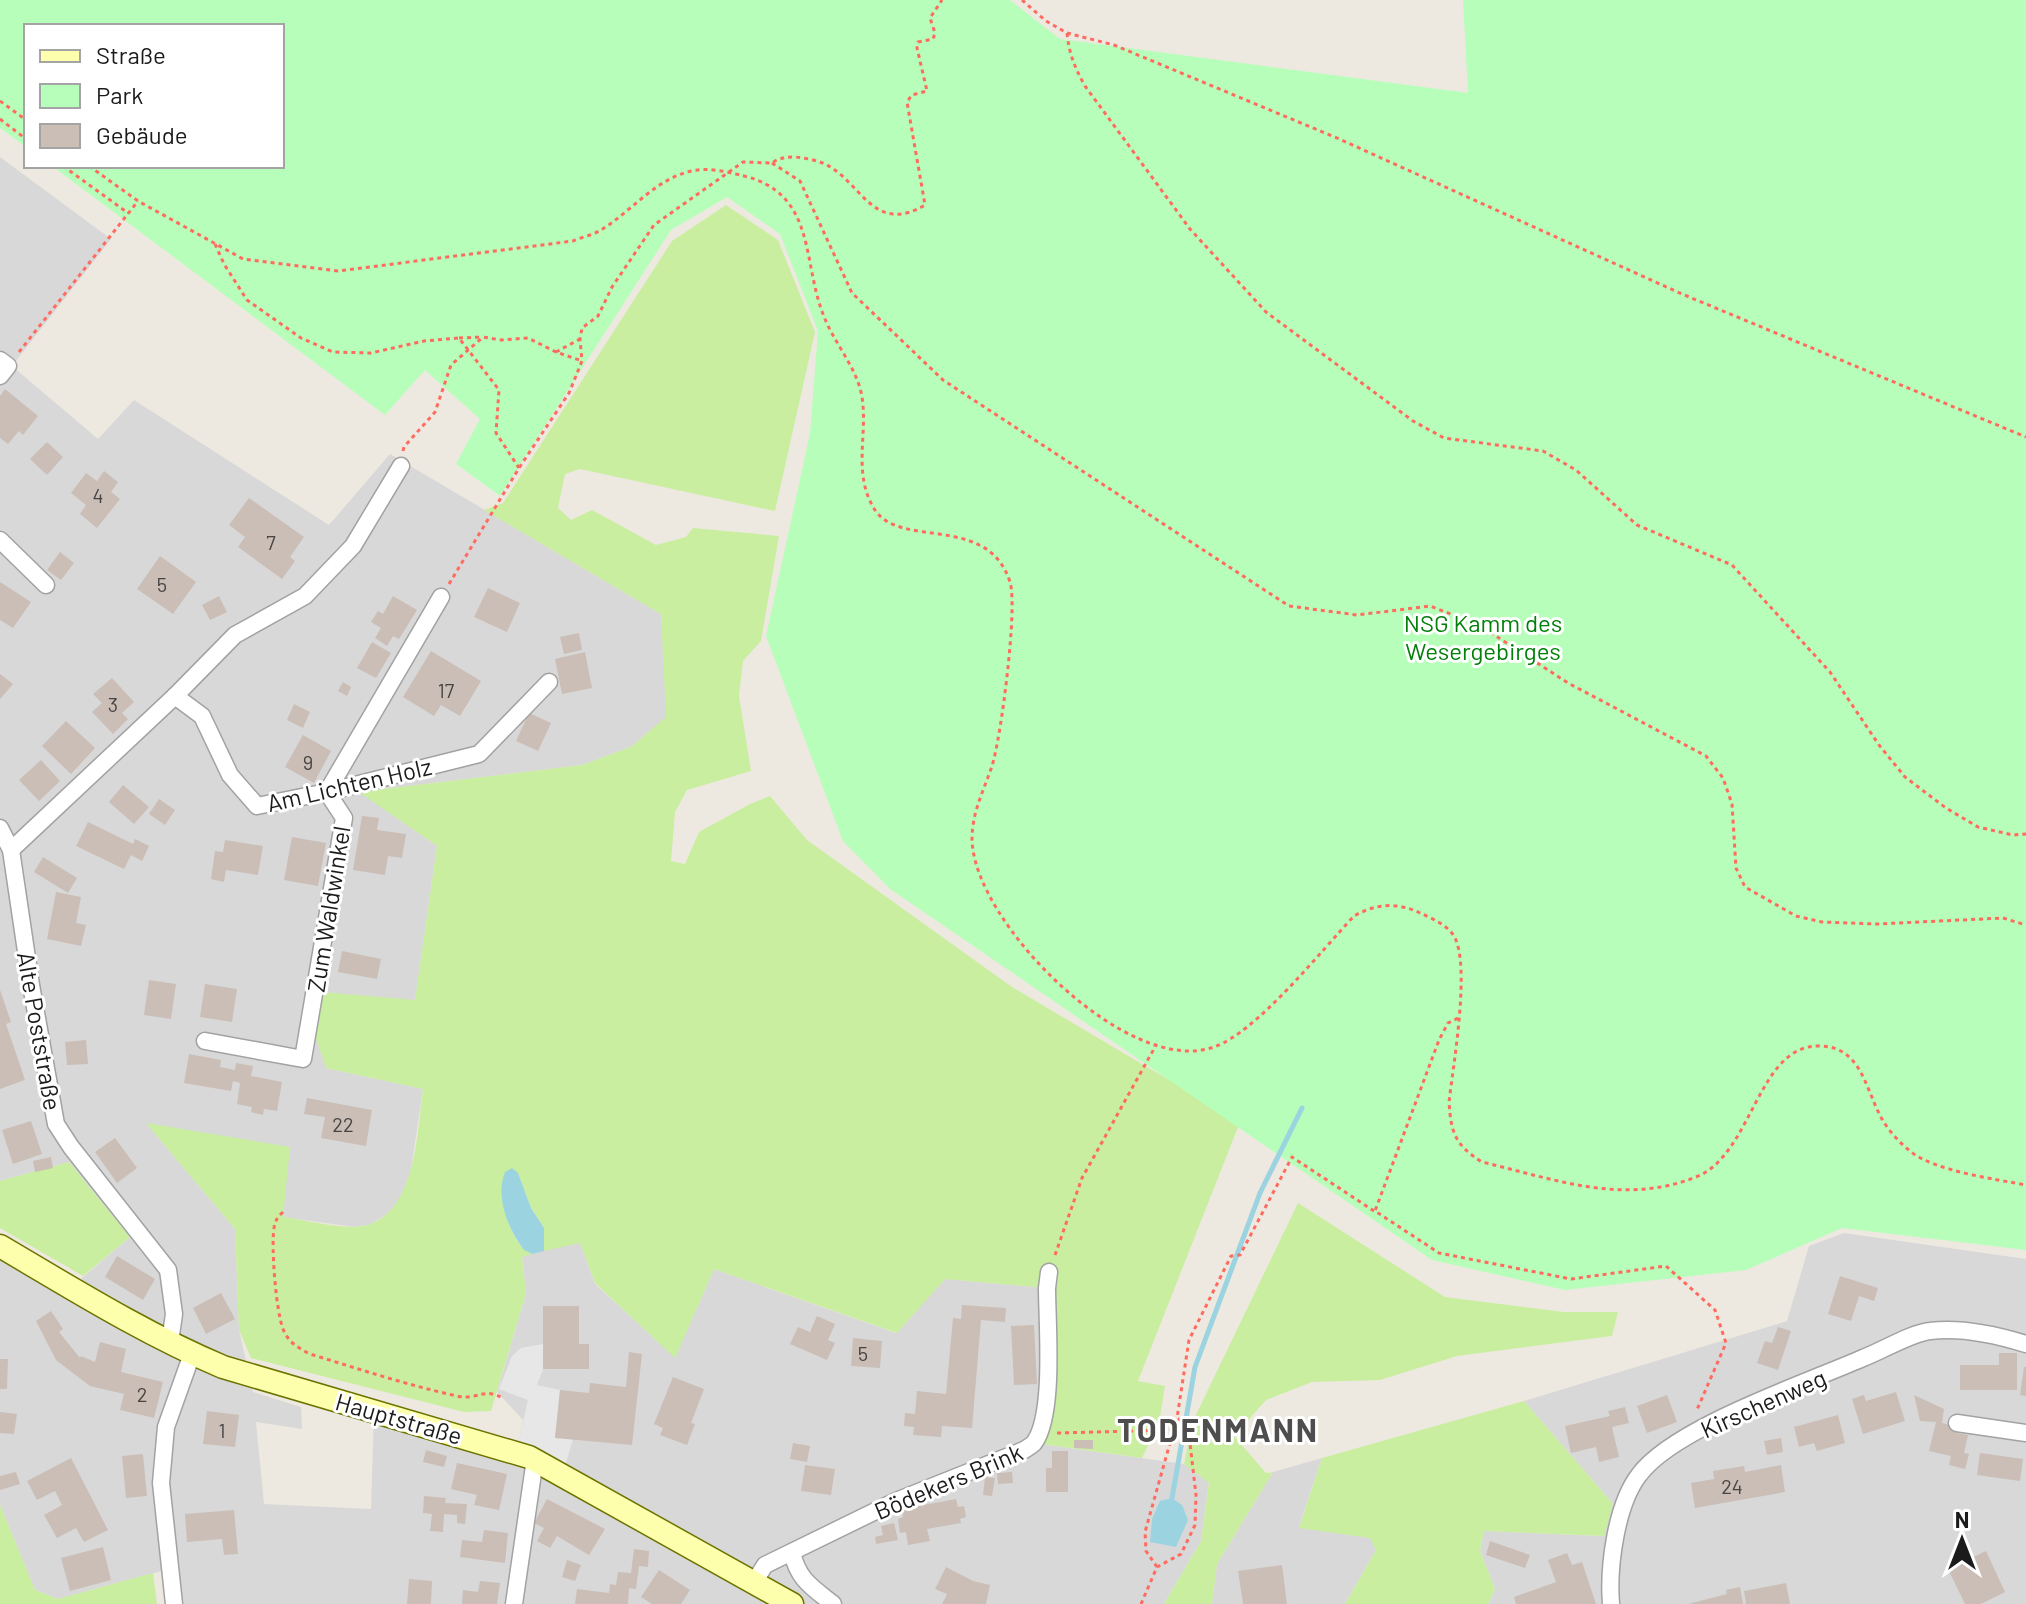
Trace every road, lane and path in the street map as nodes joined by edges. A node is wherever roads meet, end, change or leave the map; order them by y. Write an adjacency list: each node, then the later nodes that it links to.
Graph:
1 (942, 0): 8 (path)
2 (1022, 0): 3 (path)
3 (1067, 33): 22 (path); 32 (path)
4 (0, 101): 6 (path)
5 (0, 119): 7 (path)
6 (24, 119)
7 (24, 137)
8 (772, 163): 11 (path); 34 (path)
9 (66, 168): 13 (path)
10 (92, 168): 12 (path)
11 (729, 172): 14 (path); 17 (path); 37 (path)
12 (138, 201): 13 (path); 14 (path)
13 (129, 213): 21 (path)
14 (215, 244): 16 (path)
15 (483, 337): 16 (path); 18 (path); 19 (path)
16 (459, 338): 18 (path)
17 (580, 339): 19 (path); 20 (path)
18 (468, 350): 23 (path); 24 (path)
19 (556, 352): 20 (path)
20 (582, 361): 24 (path)
21 (3, 367)
22 (2026, 437)
23 (401, 466): 29 (street)
24 (519, 468): 27 (path)
25 (0, 540): 26 (street)
26 (46, 585)
27 (441, 597): 30 (street, Zum Waldwinkel)
28 (549, 682): 30 (street, Am Lichten Holz)
29 (175, 696): 30 (street, Am Lichten Holz); 33 (street)
30 (327, 792): 36 (street, Zum Waldwinkel)
31 (0, 828): 33 (street, Alte Poststraße)
32 (2026, 834)
33 (11, 850): 43 (street, Alte Poststraße)
34 (2026, 925)
35 (1458, 1018): 37 (path); 38 (path); 39 (path)
36 (205, 1041)
37 (1155, 1047): 42 (path)
38 (2026, 1185)
39 (1375, 1211): 47 (path); 52 (path)
40 (283, 1212): 46 (path)
41 (0, 1246): 43 (main road, Hauptstraße)
42 (1049, 1272): 50 (street, Bödekers Brink)
43 (170, 1342): 45 (main road, Hauptstraße)
44 (2026, 1344): 52 (street, Kirschenweg)
45 (192, 1354): 53 (main road, Hauptstraße); 57 (street)
46 (504, 1399)
47 (1177, 1418): 49 (path); 55 (path)
48 (1957, 1423): 51 (street)
49 (1173, 1430): 50 (path); 55 (path)
50 (1037, 1433): 54 (street, Bödekers Brink)
51 (2026, 1433)
52 (1686, 1437): 62 (street, Kirschenweg)
53 (535, 1459): 56 (main road, Hauptstraße); 58 (street)
54 (792, 1552): 56 (street, Bödekers Brink); 60 (street)
55 (1157, 1567): 61 (path)
56 (753, 1584): 59 (main road, Hauptstraße)
57 (174, 1604)
58 (514, 1604)
59 (792, 1604)
60 (833, 1604)
61 (1141, 1604)
62 (1611, 1604)

